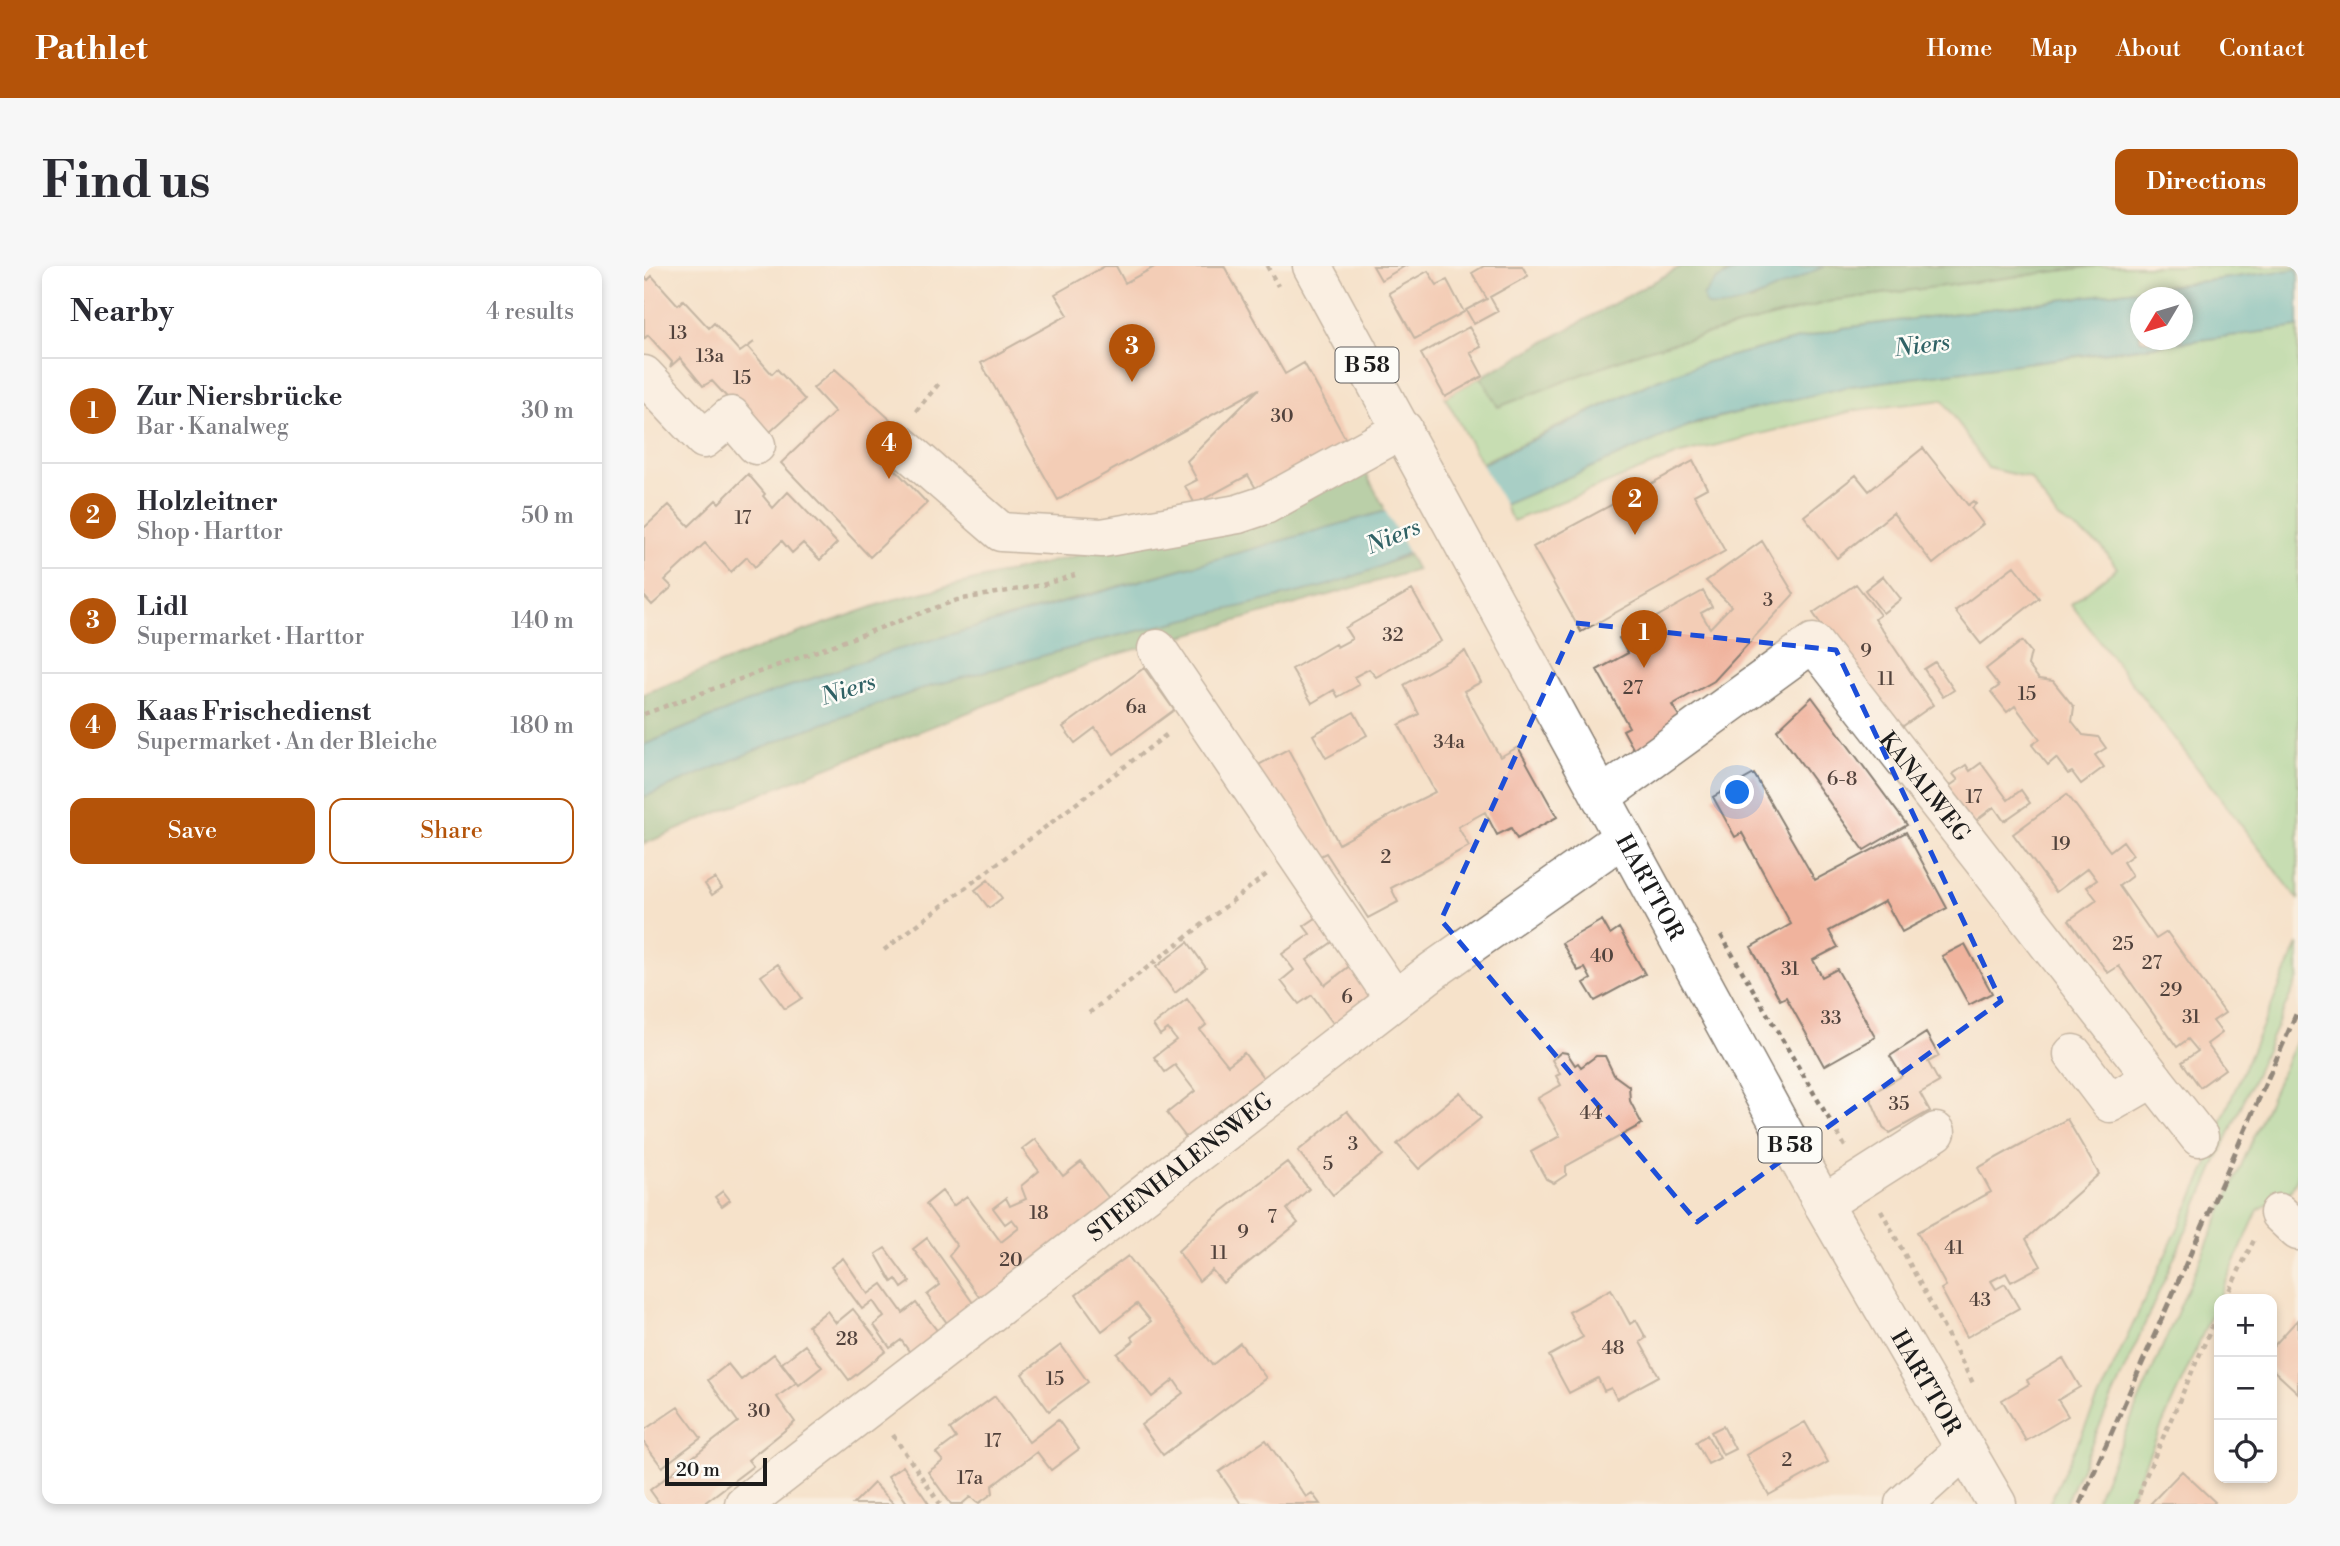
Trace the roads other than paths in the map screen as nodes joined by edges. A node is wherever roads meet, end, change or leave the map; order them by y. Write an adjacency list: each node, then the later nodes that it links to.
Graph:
1 (1312, 266): 3 (street, HARTTOR / B 58)
2 (644, 375): 5 (street)
3 (1403, 429): 4 (street); 7 (street, HARTTOR / B 58)
4 (895, 440)
5 (756, 445)
6 (1157, 649): 9 (street)
7 (1601, 797): 8 (street, HARTTOR / B 58); 11 (street, KANALWEG)
8 (1622, 838): 9 (street, STEENHALENSWEG); 14 (street, HARTTOR / B 58)
9 (1395, 1000): 16 (street, STEENHALENSWEG)
10 (2073, 1054): 11 (street)
11 (2153, 1078): 13 (street, KANALWEG)
12 (1936, 1132): 14 (street)
13 (2199, 1137)
14 (1823, 1204): 15 (street, HARTTOR / B 58)
15 (1965, 1449): 17 (street); 18 (street, HARTTOR / B 58)
16 (744, 1504)
17 (1905, 1504)
18 (1997, 1504)

